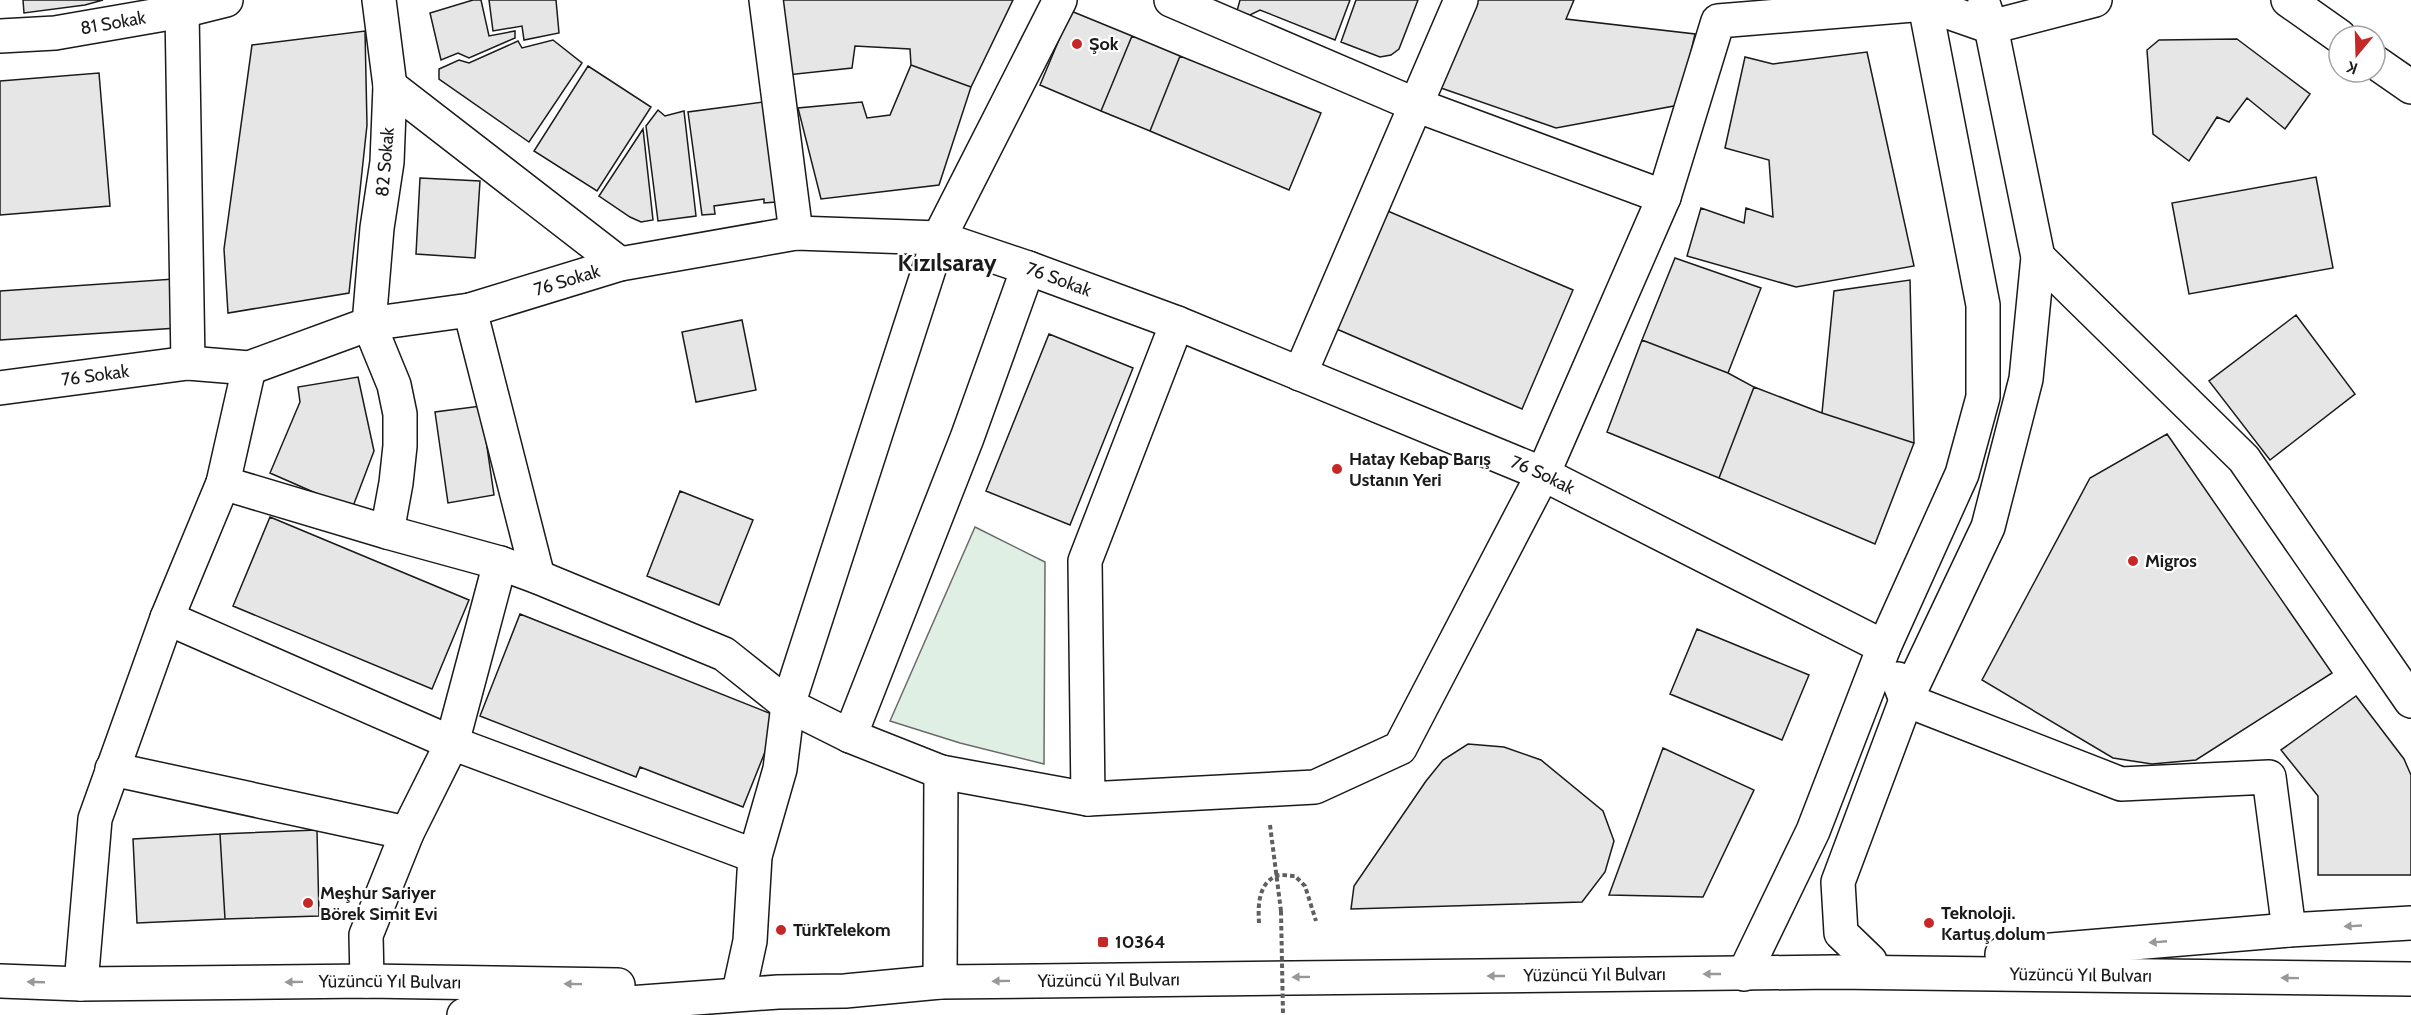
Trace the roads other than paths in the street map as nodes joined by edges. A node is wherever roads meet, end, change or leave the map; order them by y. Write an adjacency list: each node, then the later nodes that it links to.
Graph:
1 (226, 0): 10 (street, 81 Sokak)
2 (379, 0): 16 (street, 82 Sokak)
3 (766, 0): 20 (street)
4 (1060, 0): 21 (street)
5 (1171, 0): 18 (street)
6 (1461, 0): 18 (street)
7 (2095, 0): 12 (street)
8 (2288, 0): 13 (street)
9 (1925, 2): 11 (street); 12 (street); 38 (street)
10 (182, 10): 14 (street, 81 Sokak); 28 (street)
11 (1712, 10): 19 (street)
12 (1986, 14): 22 (street)
13 (2327, 28)
14 (0, 36)
15 (2387, 70): 17 (street)
16 (390, 86): 23 (street); 27 (street, 82 Sokak)
17 (2411, 87)
18 (1416, 105): 19 (street); 30 (street)
19 (1664, 197): 32 (street)
20 (796, 233): 21 (street, 76 Sokak); 23 (street, 76 Sokak)
21 (939, 238): 24 (street, 76 Sokak); 41 (street)
22 (2038, 257): 39 (street); 40 (street)
23 (620, 264): 25 (street, 76 Sokak)
24 (1028, 268): 26 (street, 76 Sokak); 42 (street)
25 (470, 310): 27 (street, 76 Sokak); 36 (street)
26 (1177, 323): 30 (street, 76 Sokak); 46 (street)
27 (369, 324): 29 (street, 76 Sokak); 34 (street)
28 (188, 363): 29 (street, 76 Sokak); 31 (street, 76 Sokak)
29 (249, 368): 33 (street)
30 (1300, 374): 32 (street, 76 Sokak)
31 (0, 388)
32 (1543, 474): 38 (street, 76 Sokak); 46 (street)
33 (223, 483): 34 (street); 37 (street)
34 (387, 532): 35 (street)
35 (500, 563): 36 (street); 43 (street)
36 (538, 577): 41 (street)
37 (167, 618): 43 (street); 44 (street)
38 (1884, 647): 39 (street); 53 (street)
39 (1906, 700): 50 (street); 51 (street)
40 (2411, 701)
41 (788, 705): 42 (street); 48 (street)
42 (850, 736): 45 (street)
43 (452, 743): 47 (street); 48 (street)
44 (112, 769): 47 (street); 58 (street)
45 (940, 772): 46 (street); 57 (street)
46 (1088, 799)
47 (407, 833): 56 (street)
48 (755, 856): 59 (street)
49 (2411, 923): 50 (street, one-way to 50)
50 (2289, 930): 51 (street, one-way to 51)
51 (1870, 961): 52 (street)
52 (1834, 972): 53 (street, Yüzüncü Yıl Bulvarı); 54 (street, Yüzüncü Yıl Bulvarı, one-way to 52)
53 (1744, 974): 57 (street, Yüzüncü Yıl Bulvarı, one-way to 57)
54 (2411, 979)
55 (0, 981): 58 (street, Yüzüncü Yıl Bulvarı, one-way to 55)
56 (367, 981): 58 (street, Yüzüncü Yıl Bulvarı, one-way to 58); 59 (street, Yüzüncü Yıl Bulvarı, one-way to 56)
57 (940, 982): 60 (street, Yüzüncü Yıl Bulvarı)
58 (81, 984)
59 (740, 987): 60 (street, Yüzüncü Yıl Bulvarı)
60 (778, 992): 61 (street, Yüzüncü Yıl Bulvarı)
61 (464, 1015)

